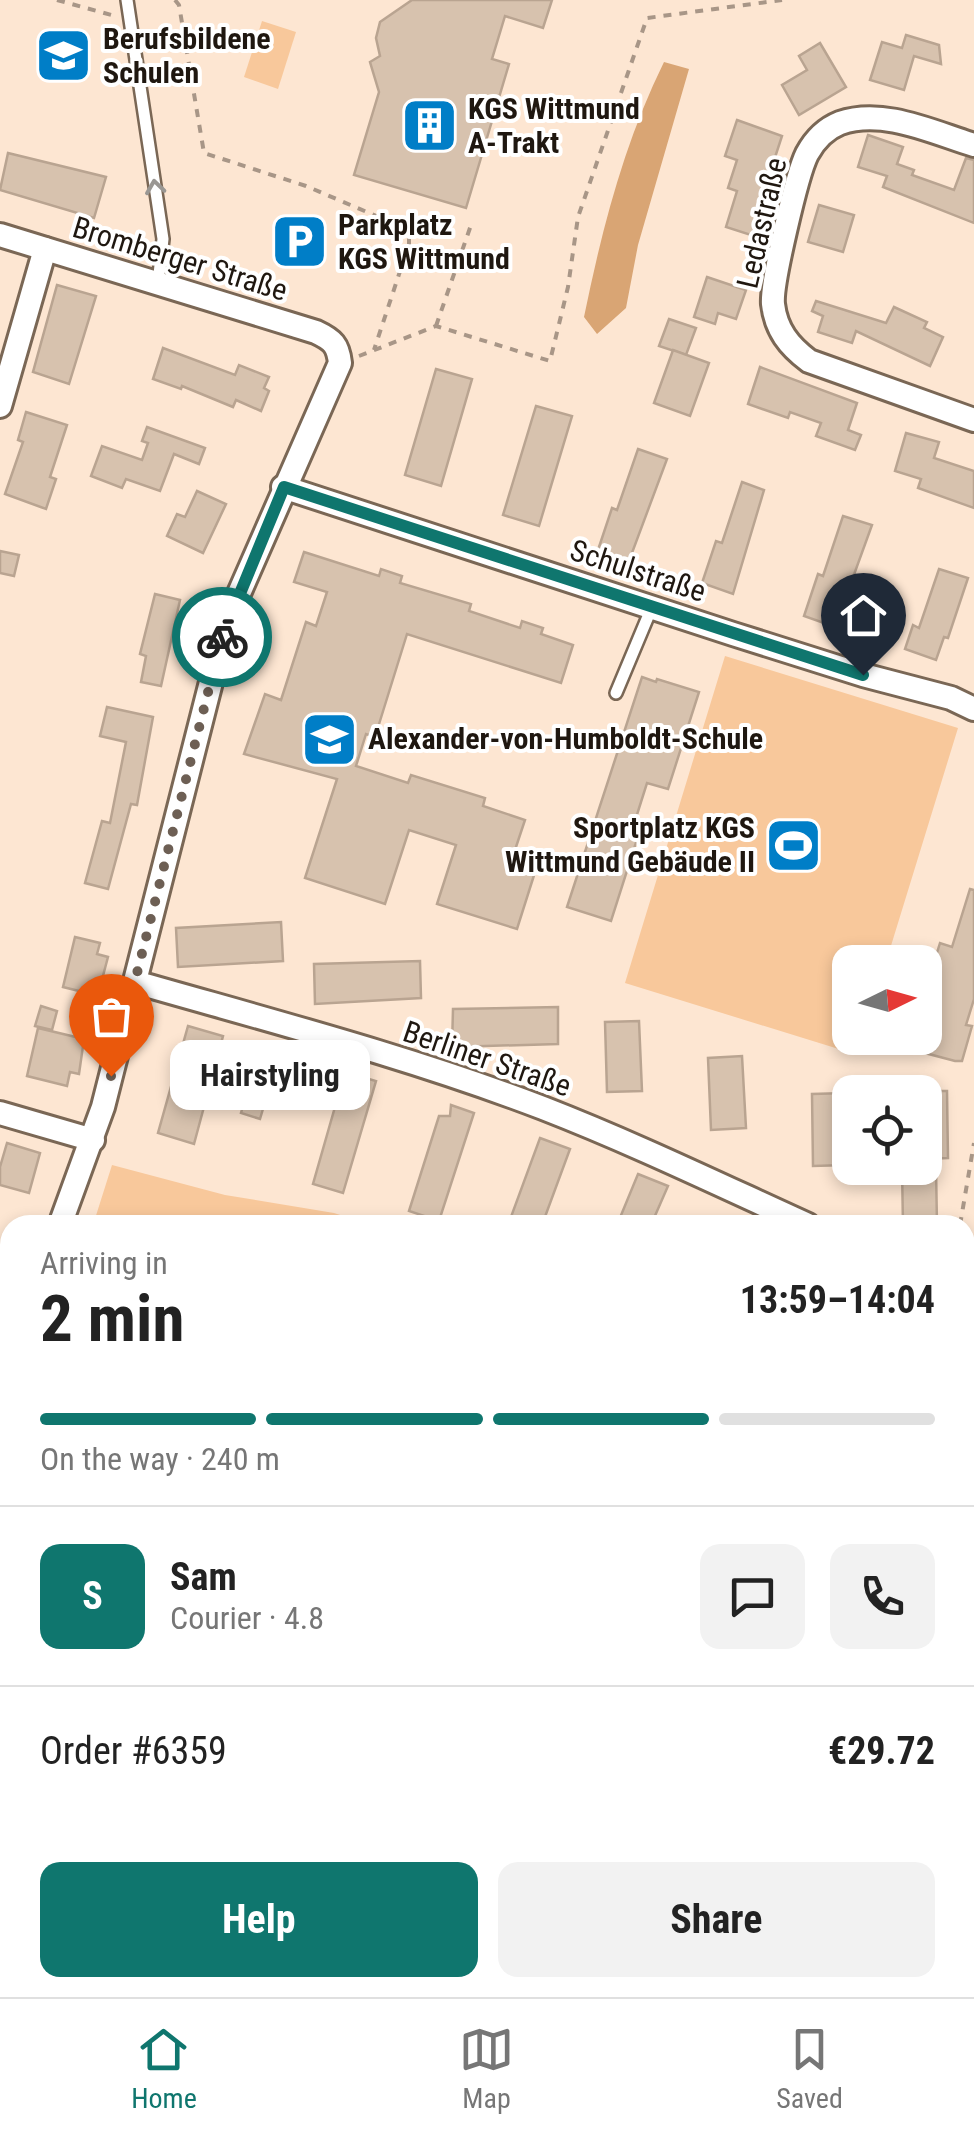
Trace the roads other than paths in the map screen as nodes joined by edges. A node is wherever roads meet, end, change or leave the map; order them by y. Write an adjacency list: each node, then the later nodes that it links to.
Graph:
1 (127, 0): 5 (lane, one-way to 1)
2 (974, 145): 7 (street, Ledastraße)
3 (0, 235): 4 (street, Bromberger Straße)
4 (45, 249): 5 (street, Bromberger Straße); 6 (street)
5 (158, 284): 8 (street, Bromberger Straße)
6 (0, 406)
7 (974, 420)
8 (284, 487): 9 (street, Schulstraße); 12 (street)
9 (652, 607): 10 (lane); 11 (street, Schulstraße)
10 (616, 693)
11 (974, 709)
12 (135, 982): 14 (street); 16 (street, Berliner Straße)
13 (0, 1113): 14 (street)
14 (92, 1140): 15 (street)
15 (64, 1215)
16 (787, 1215)

